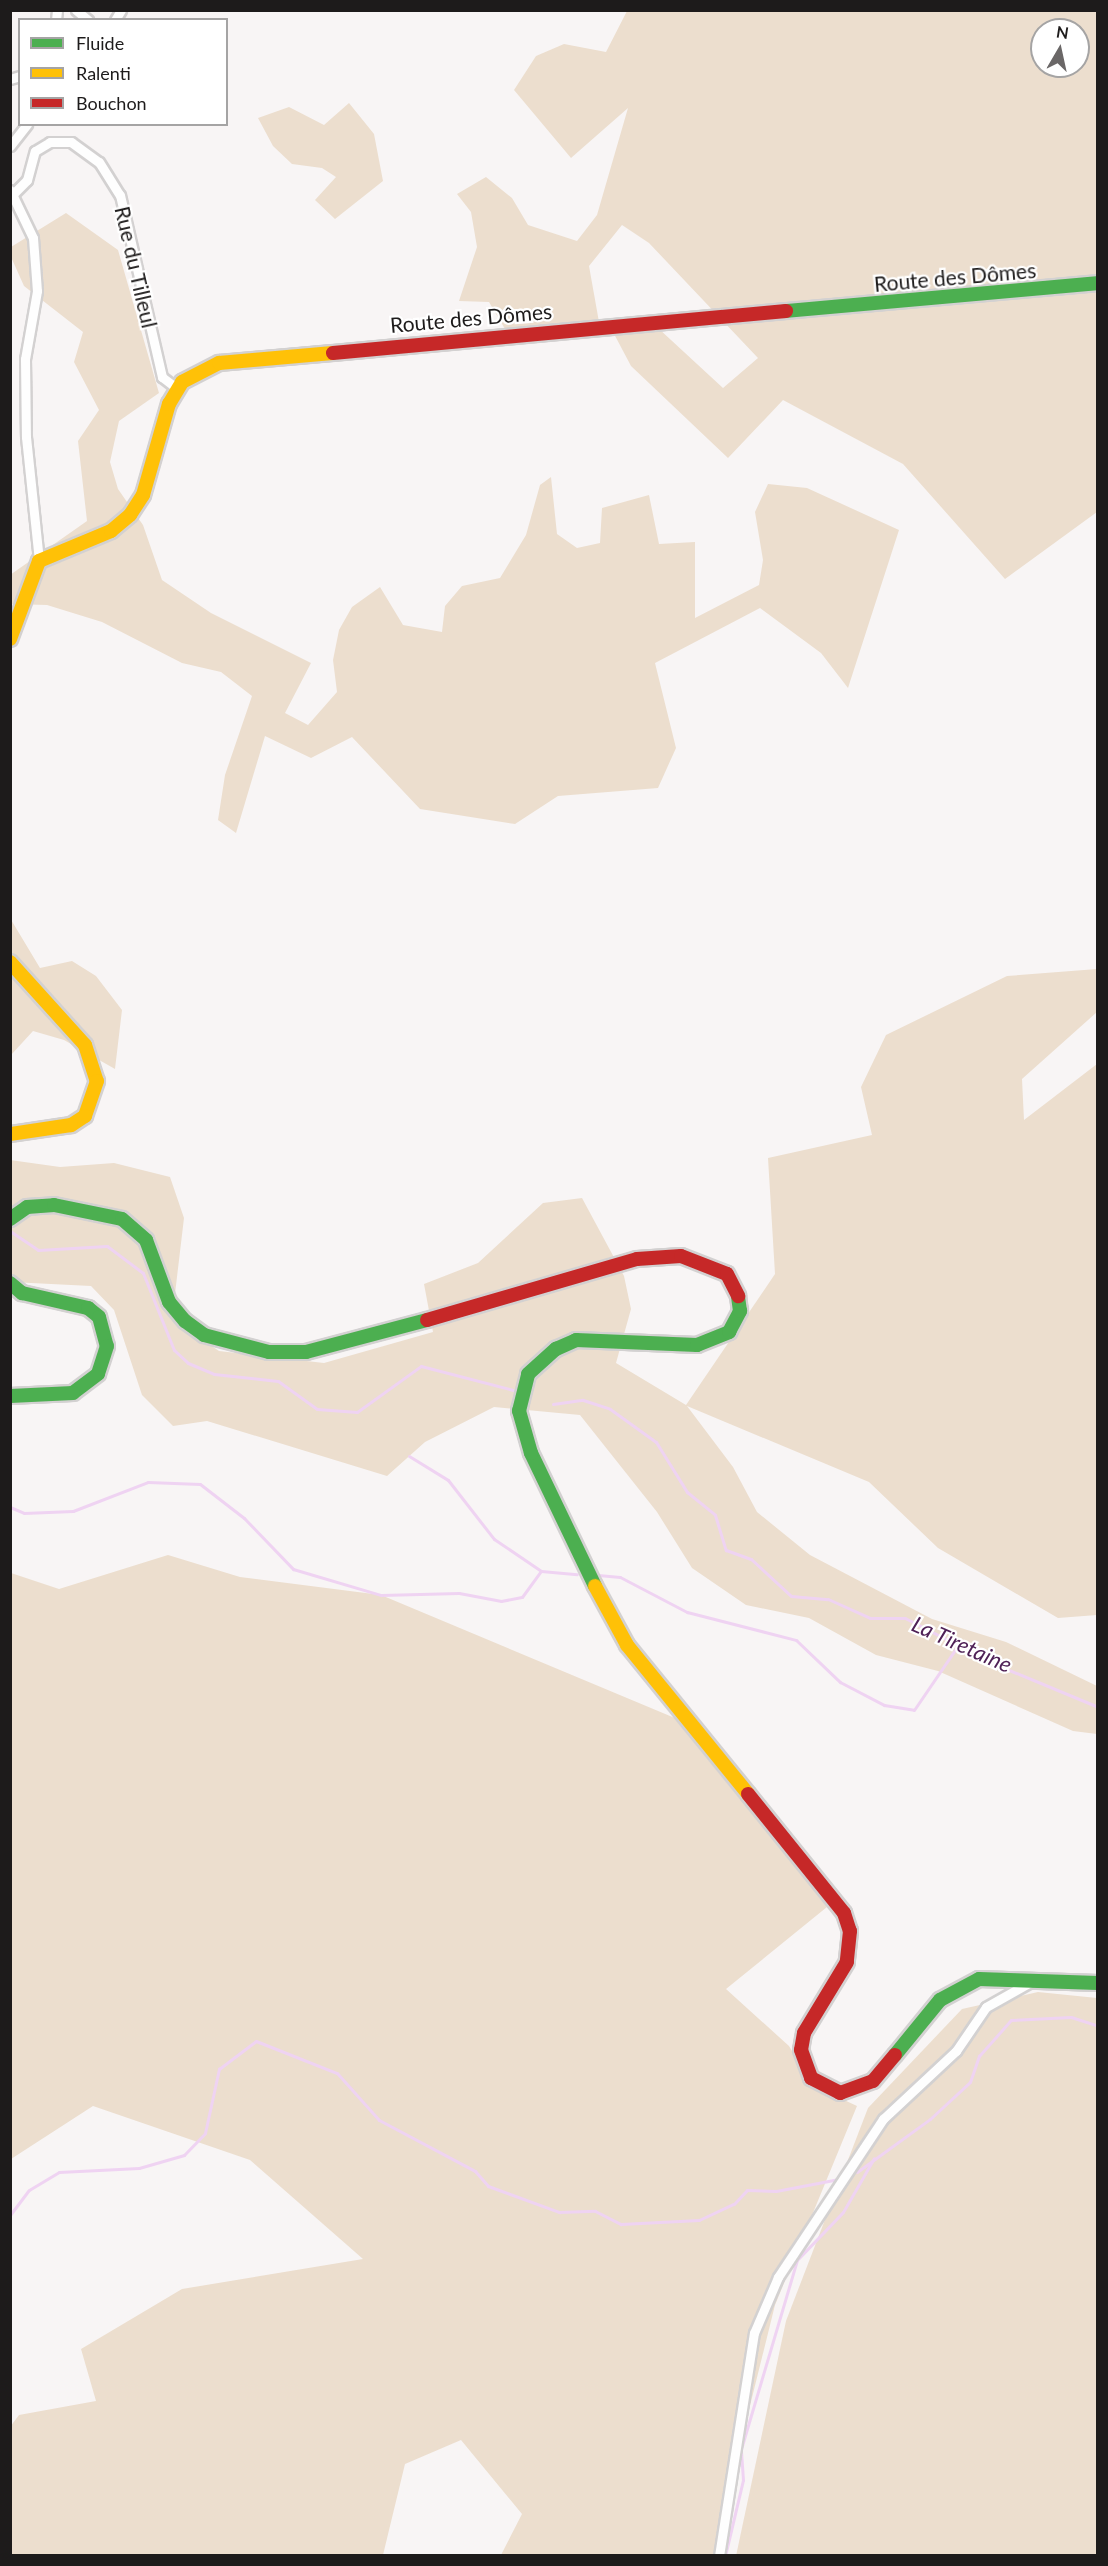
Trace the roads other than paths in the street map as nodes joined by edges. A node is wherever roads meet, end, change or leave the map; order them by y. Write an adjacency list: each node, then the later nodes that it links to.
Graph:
1 (25, 126): 2 (street)
2 (10, 146)
3 (11, 194): 5 (street, Rue du Tilleul); 6 (street)
4 (1098, 283): 5 (main road, Route des Dômes)
5 (178, 389): 6 (main road, Route des Dômes)
6 (39, 561): 7 (main road)
7 (10, 639)
8 (10, 962): 9 (main road)
9 (10, 1134)
10 (11, 1218): 13 (main road)
11 (10, 1283): 12 (main road)
12 (10, 1396)
13 (1038, 1977): 14 (main road); 15 (street)
14 (1098, 1983)
15 (719, 2556)

